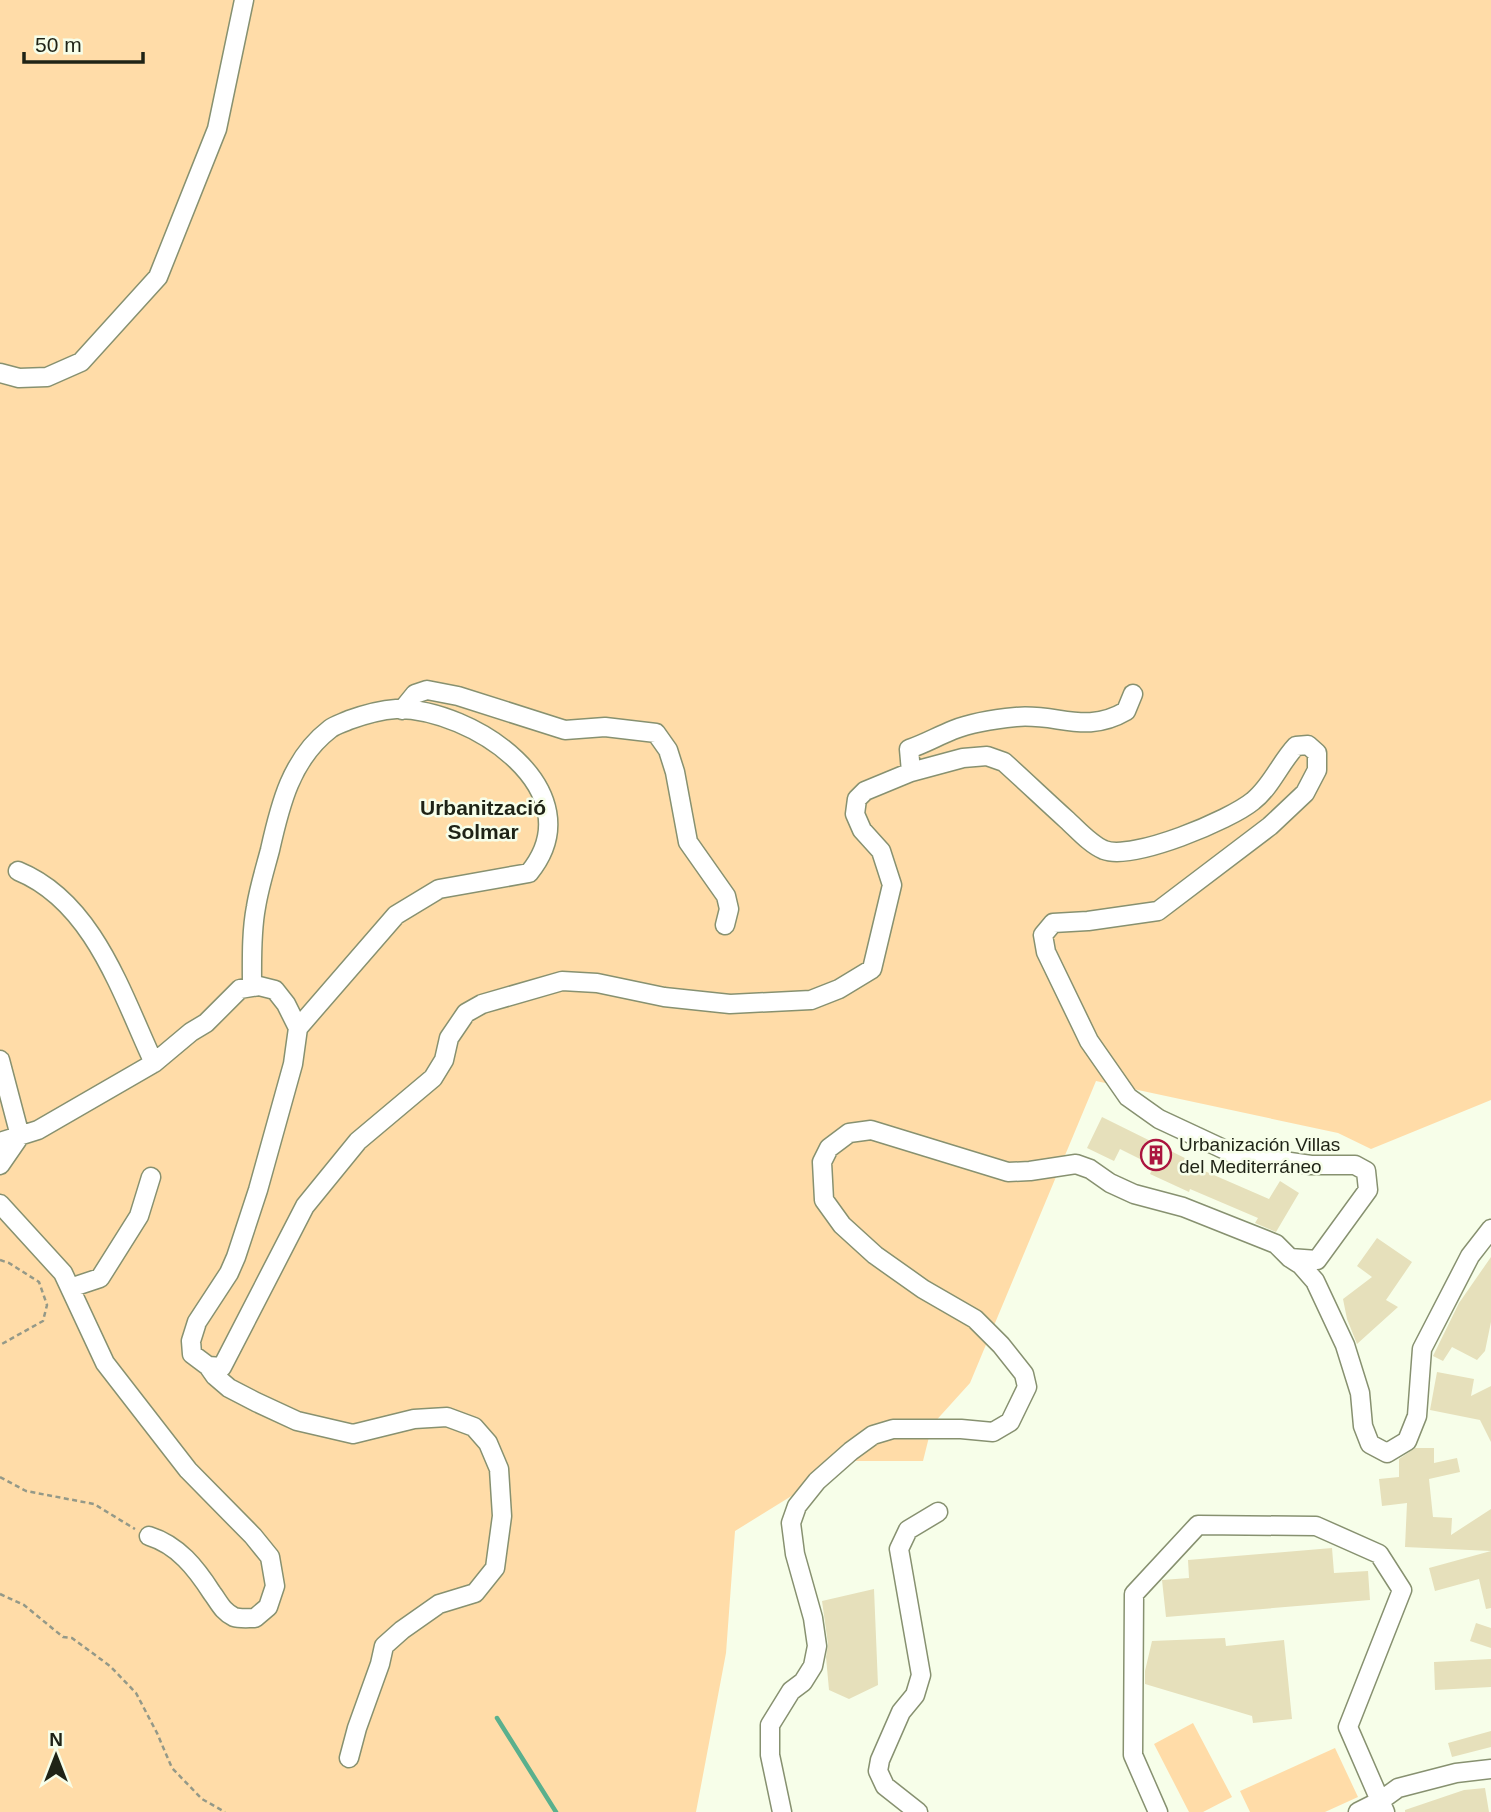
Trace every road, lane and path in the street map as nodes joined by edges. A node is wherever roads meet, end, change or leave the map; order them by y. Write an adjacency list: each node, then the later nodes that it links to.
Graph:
1 (244, 0): 2 (street)
2 (0, 373)
3 (1133, 694): 5 (street)
4 (402, 710): 7 (street); 8 (street); 9 (street)
5 (911, 772): 18 (street); 22 (street)
6 (18, 871): 11 (street)
7 (725, 925)
8 (252, 987): 9 (street); 11 (street)
9 (298, 1028): 22 (street)
10 (0, 1060): 12 (street)
11 (154, 1063): 12 (street)
12 (20, 1136): 13 (street); 14 (street)
13 (0, 1142)
14 (0, 1165)
15 (151, 1177): 20 (street)
16 (0, 1205): 20 (street)
17 (1491, 1229): 18 (street)
18 (1290, 1258): 31 (street)
19 (0, 1259): 21 (path)
20 (70, 1288): 25 (street)
21 (0, 1345)
22 (208, 1366): 27 (street)
23 (0, 1477): 25 (path)
24 (938, 1512): 32 (street)
25 (149, 1536)
26 (0, 1594): 30 (path)
27 (349, 1758)
28 (1491, 1769): 29 (street)
29 (1382, 1806): 33 (street); 34 (street)
30 (225, 1812)
31 (782, 1812)
32 (918, 1812)
33 (1158, 1812)
34 (1358, 1812)

